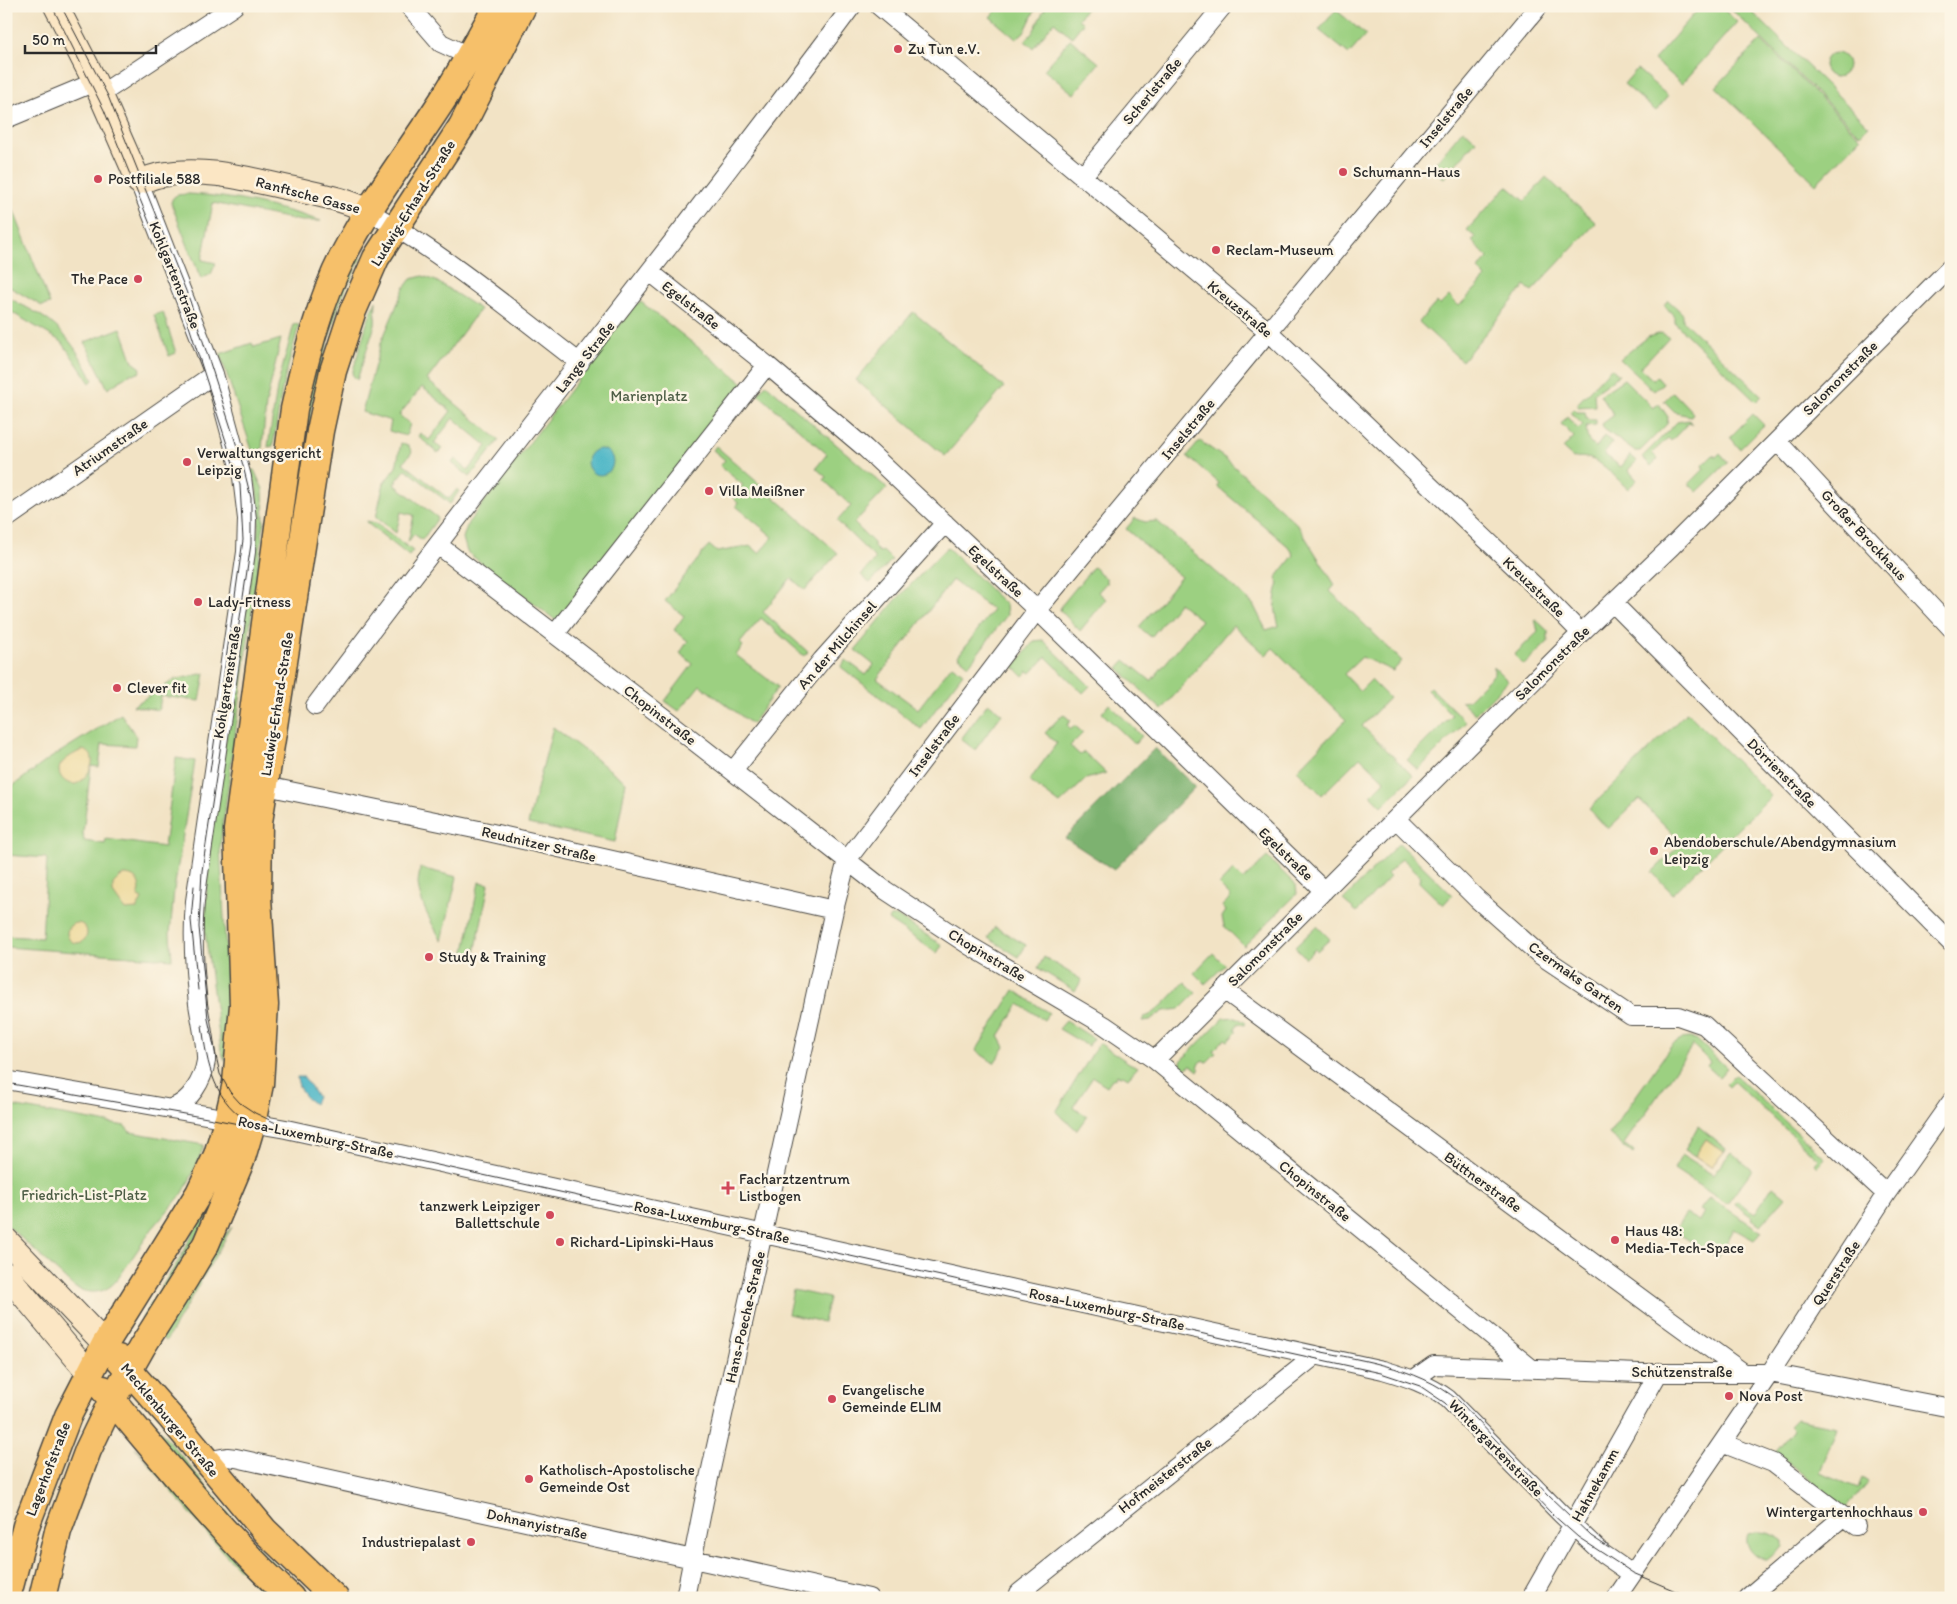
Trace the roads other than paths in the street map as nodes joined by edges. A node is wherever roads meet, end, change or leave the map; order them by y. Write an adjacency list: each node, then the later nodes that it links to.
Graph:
1 (56, 6): 11 (street, Kohlgartenstraße)
2 (234, 6): 11 (street)
3 (408, 6): 10 (street)
4 (497, 6): 10 (main road, Ludwig-Erhard-Straße)
5 (523, 6): 16 (main road, Ludwig-Erhard-Straße)
6 (852, 6): 18 (street, Lange Straße)
7 (879, 6): 13 (street, Kreuzstraße)
8 (1223, 6): 13 (street, Scherlstraße)
9 (1540, 6): 19 (street, Inselstraße)
10 (469, 56): 15 (main road, Ludwig-Erhard-Straße)
11 (98, 88): 12 (street); 14 (street, Kohlgartenstraße)
12 (6, 119)
13 (1082, 177): 19 (street, Kreuzstraße)
14 (139, 182): 15 (street, Ranftsche Gasse); 22 (street, Kohlgartenstraße)
15 (368, 211): 16 (street, Ranftsche Gasse); 34 (main road, Ludwig-Erhard-Straße)
16 (396, 226): 20 (street, Ranftsche Gasse); 34 (main road, Ludwig-Erhard-Straße)
17 (1951, 267): 23 (street, Salomonstraße)
18 (650, 272): 20 (street, Lange Straße); 21 (street, Egelstraße)
19 (1269, 332): 28 (street, Inselstraße); 30 (street, Kreuzstraße)
20 (580, 363): 26 (street, Lange Straße)
21 (766, 365): 25 (street, Egelstraße); 31 (street)
22 (214, 374): 24 (street, Atriumstraße); 44 (street, Kohlgartenstraße)
23 (1778, 441): 27 (street, Salomonstraße); 29 (street, Großer Brockhaus)
24 (6, 519)
25 (944, 523): 28 (street, Egelstraße); 33 (street, An der Milchinsel)
26 (438, 545): 31 (street, Chopinstraße); 32 (street, Lange Straße)
27 (1613, 604): 30 (street, Salomonstraße); 39 (street, Dörrienstraße)
28 (1037, 610): 36 (street, Inselstraße); 37 (street, Egelstraße)
29 (1951, 628)
30 (1581, 633): 35 (street, Salomonstraße)
31 (555, 634): 33 (street, Chopinstraße)
32 (315, 706)
33 (733, 771): 36 (street, Chopinstraße)
34 (254, 784): 38 (street, Reudnitzer Straße); 45 (main road, Ludwig-Erhard-Straße)
35 (1396, 819): 37 (street, Salomonstraße); 46 (street, Czermaks Garten)
36 (847, 860): 38 (street, Hans-Poeche-Straße); 41 (street, Chopinstraße)
37 (1324, 891): 40 (street, Salomonstraße)
38 (834, 910): 47 (street, Hans-Poeche-Straße)
39 (1951, 943)
40 (1224, 990): 41 (street, Salomonstraße); 56 (street, Büttnerstraße)
41 (1155, 1060): 52 (street, Chopinstraße)
42 (6, 1080): 44 (street, Rosa-Luxemburg-Straße)
43 (1951, 1102): 46 (street, Querstraße)
44 (171, 1108): 45 (street, Rosa-Luxemburg-Straße)
45 (240, 1121): 47 (street, Rosa-Luxemburg-Straße); 50 (main road); 53 (main road)
46 (1886, 1194): 57 (street, Querstraße)
47 (764, 1233): 51 (street, Rosa-Luxemburg-Straße); 64 (street, Hans-Poeche-Straße)
48 (6, 1240): 50 (street, Mecklenburger Straße)
49 (6, 1274): 55 (street, Mecklenburger Straße)
50 (105, 1344): 53 (main road, Mecklenburger Straße); 55 (main road)
51 (1316, 1355): 58 (street, Rosa-Luxemburg-Straße); 72 (street, Hofmeisterstraße)
52 (1532, 1368): 54 (street, Schützenstraße); 58 (street, Schützenstraße)
53 (128, 1370): 59 (main road); 62 (main road, Mecklenburger Straße)
54 (1658, 1372): 56 (street, Schützenstraße); 63 (street, Hahnekamm)
55 (89, 1373): 59 (main road, Mecklenburger Straße); 66 (main road, Lagerhofstraße)
56 (1744, 1373): 57 (street, Schützenstraße)
57 (1770, 1373): 60 (street, Schützenstraße); 61 (street, Querstraße)
58 (1414, 1379): 63 (street, Wintergartenstraße)
59 (112, 1400): 67 (main road, Lagerhofstraße); 68 (main road, Mecklenburger Straße)
60 (1951, 1408)
61 (1722, 1443): 65 (street, Querstraße); 75 (street)
62 (205, 1461): 64 (street, Dohnanyistraße); 69 (main road, Mecklenburger Straße)
63 (1573, 1524): 65 (street, Wintergartenstraße); 73 (street, Hahnekamm)
64 (693, 1558): 70 (street, Hans-Poeche-Straße); 71 (street, Dohnanyistraße)
65 (1635, 1570): 74 (street, Querstraße)
66 (7, 1598)
67 (42, 1598)
68 (291, 1598)
69 (335, 1598)
70 (685, 1598)
71 (869, 1598)
72 (1018, 1598)
73 (1531, 1598)
74 (1616, 1598)
75 (1746, 1598)

